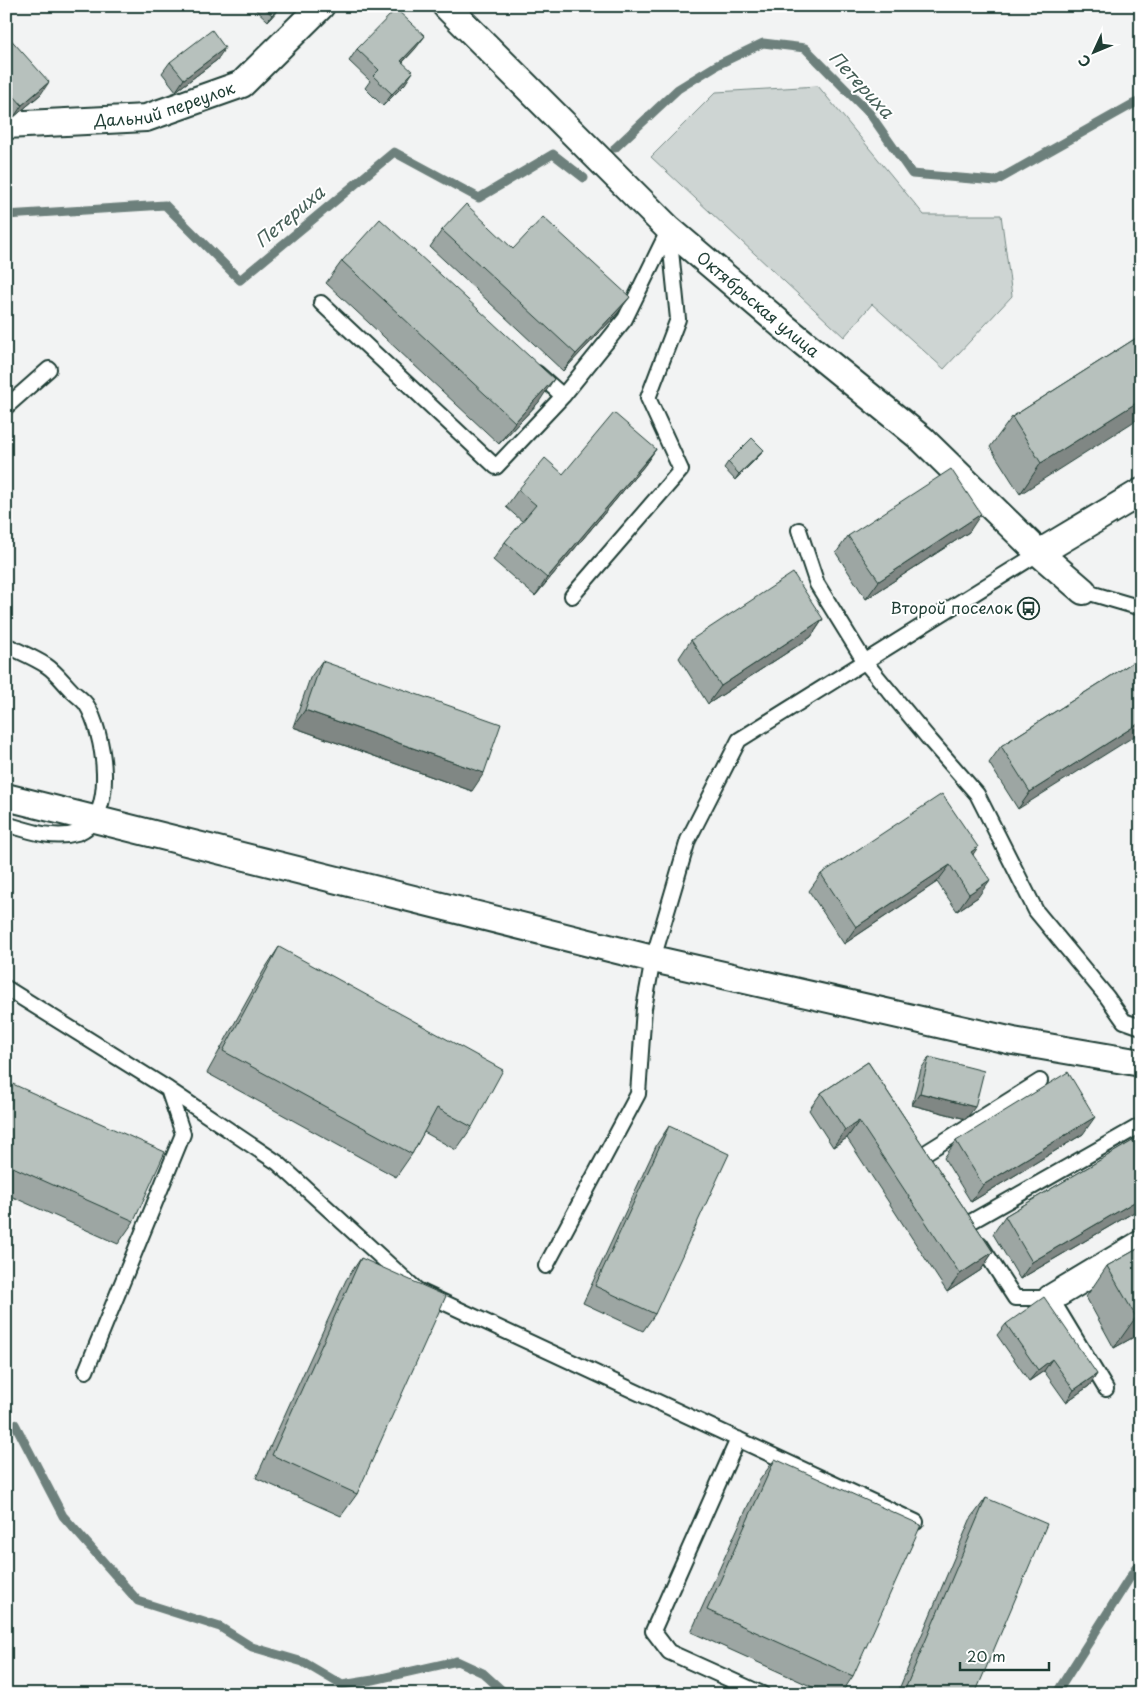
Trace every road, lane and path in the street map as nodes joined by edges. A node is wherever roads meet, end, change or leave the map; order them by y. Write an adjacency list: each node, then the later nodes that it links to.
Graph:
1 (322, 6): 3 (street, Дальний переулок)
2 (446, 6): 4 (street, Октябрьская улица)
3 (6, 125)
4 (669, 229): 8 (lane); 12 (street, Октябрьская улица); 14 (lane)
5 (321, 304): 8 (lane)
6 (526, 364): 8 (lane)
7 (49, 369): 9 (lane)
8 (563, 396)
9 (6, 407)
10 (1141, 492): 12 (street)
11 (799, 530): 17 (lane)
12 (1039, 553): 13 (street, Октябрьская улица); 17 (lane)
13 (1082, 591): 15 (lane)
14 (572, 596)
15 (1141, 608)
16 (6, 645): 19 (lane)
17 (865, 662): 21 (lane); 23 (lane)
18 (6, 797): 19 (street)
19 (95, 820): 20 (lane); 21 (street)
20 (6, 824)
21 (653, 959): 24 (street); 30 (lane)
22 (6, 988): 26 (lane)
23 (1141, 1027)
24 (1141, 1063)
25 (1040, 1081): 28 (lane)
26 (168, 1089): 32 (lane); 34 (lane)
27 (1141, 1125): 31 (lane)
28 (922, 1155)
29 (1141, 1244): 31 (street)
30 (546, 1266)
31 (1051, 1298): 33 (lane)
32 (86, 1371)
33 (1106, 1389)
34 (738, 1439): 35 (lane); 36 (lane)
35 (916, 1522)
36 (762, 1694)

